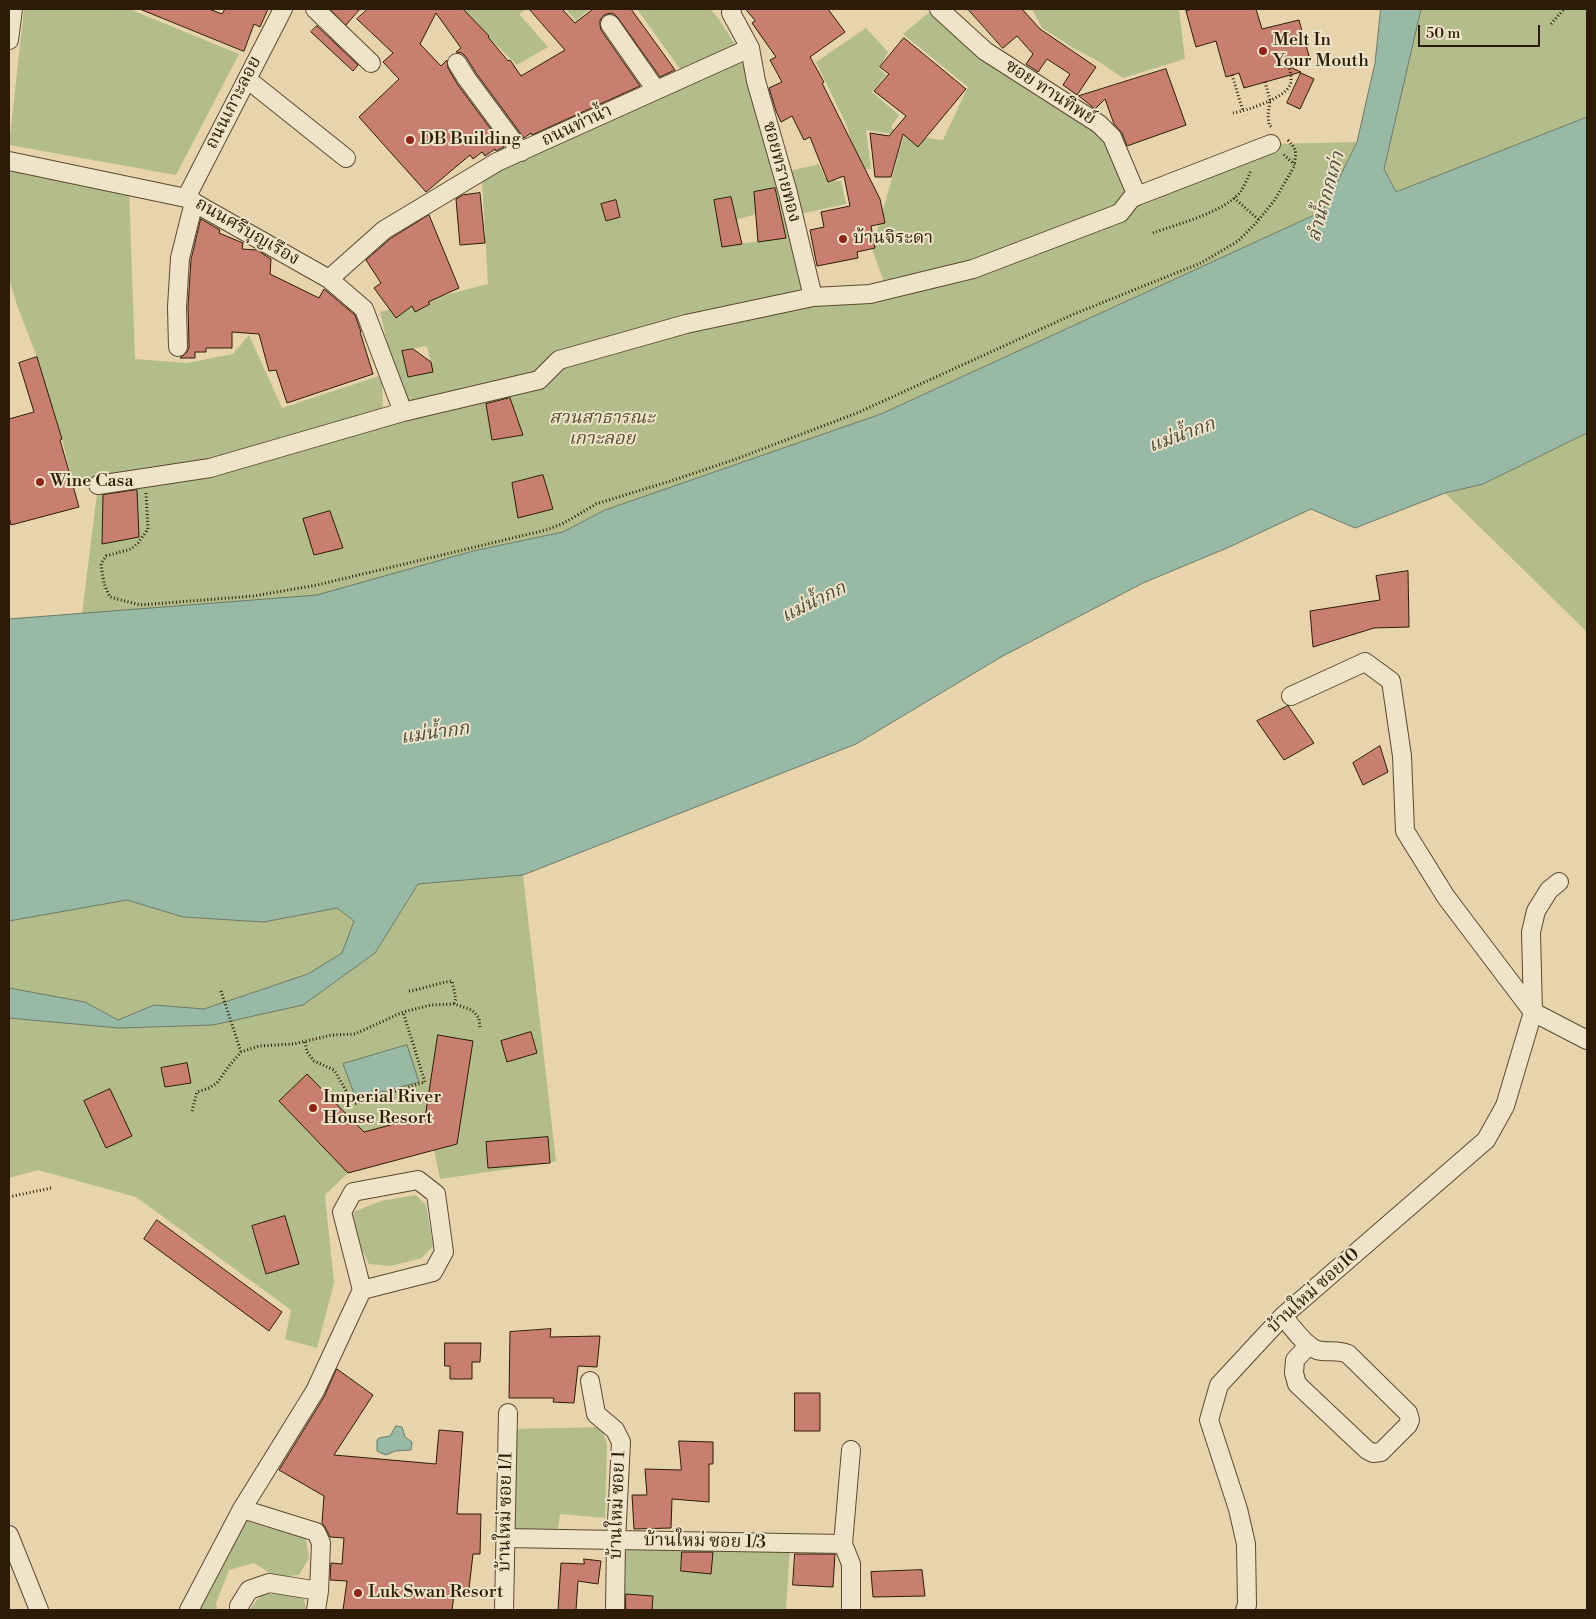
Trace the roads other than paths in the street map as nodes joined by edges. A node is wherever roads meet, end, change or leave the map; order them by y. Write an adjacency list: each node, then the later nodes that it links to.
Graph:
1 (13, 9): 7 (street)
2 (283, 9): 11 (street, ถนนเกาะลอย)
3 (315, 9): 9 (street)
4 (732, 9): 8 (street)
5 (939, 9): 17 (street, ซอย ทานทิพย์)
6 (610, 24): 12 (street)
7 (9, 40)
8 (750, 48): 12 (street, ถนนท่าน้ำ); 20 (street, ซอยทรายทอง)
9 (371, 63)
10 (457, 63): 14 (street)
11 (247, 78): 15 (street); 18 (street, ถนนเกาะลอย)
12 (656, 90): 14 (street, ถนนท่าน้ำ)
13 (1276, 136): 17 (street)
14 (521, 152): 19 (street, ถนนท่าน้ำ)
15 (346, 158)
16 (9, 161): 18 (street, ถนนศรีบุญเรือง)
17 (1137, 196): 20 (street)
18 (190, 200): 19 (street, ถนนศรีบุญเรือง); 21 (street, ถนนเกาะลอย)
19 (329, 279): 22 (street, ถนนศรีบุญเรือง)
20 (813, 297): 22 (street)
21 (178, 347)
22 (403, 412): 23 (street)
23 (98, 485)
24 (1291, 696): 26 (street)
25 (1559, 882): 26 (street, บ้านใหม่ ซอย10)
26 (1533, 1012): 27 (street); 29 (street, บ้านใหม่ ซอย10)
27 (1587, 1040)
28 (362, 1290): 28 (street); 34 (street)
29 (1283, 1316): 30 (street); 47 (street, บ้านใหม่ ซอย10)
30 (1309, 1345): 30 (street)
31 (590, 1381): 37 (street, บ้านใหม่ ซอย 1)
32 (508, 1413): 36 (street, บ้านใหม่ ซอย 1/1)
33 (851, 1450): 38 (street)
34 (242, 1510): 39 (street); 41 (street)
35 (9, 1535): 40 (street)
36 (506, 1538): 37 (street, บ้านใหม่ ซอย 1/3); 44 (street, บ้านใหม่ ซอย 1/1)
37 (616, 1540): 38 (street, บ้านใหม่ ซอย 1/3); 45 (street, บ้านใหม่ ซอย 1)
38 (843, 1544): 46 (street)
39 (319, 1591): 42 (street); 43 (street)
40 (39, 1610)
41 (189, 1610)
42 (239, 1610)
43 (316, 1610)
44 (504, 1610)
45 (615, 1610)
46 (851, 1610)
47 (1245, 1610)

